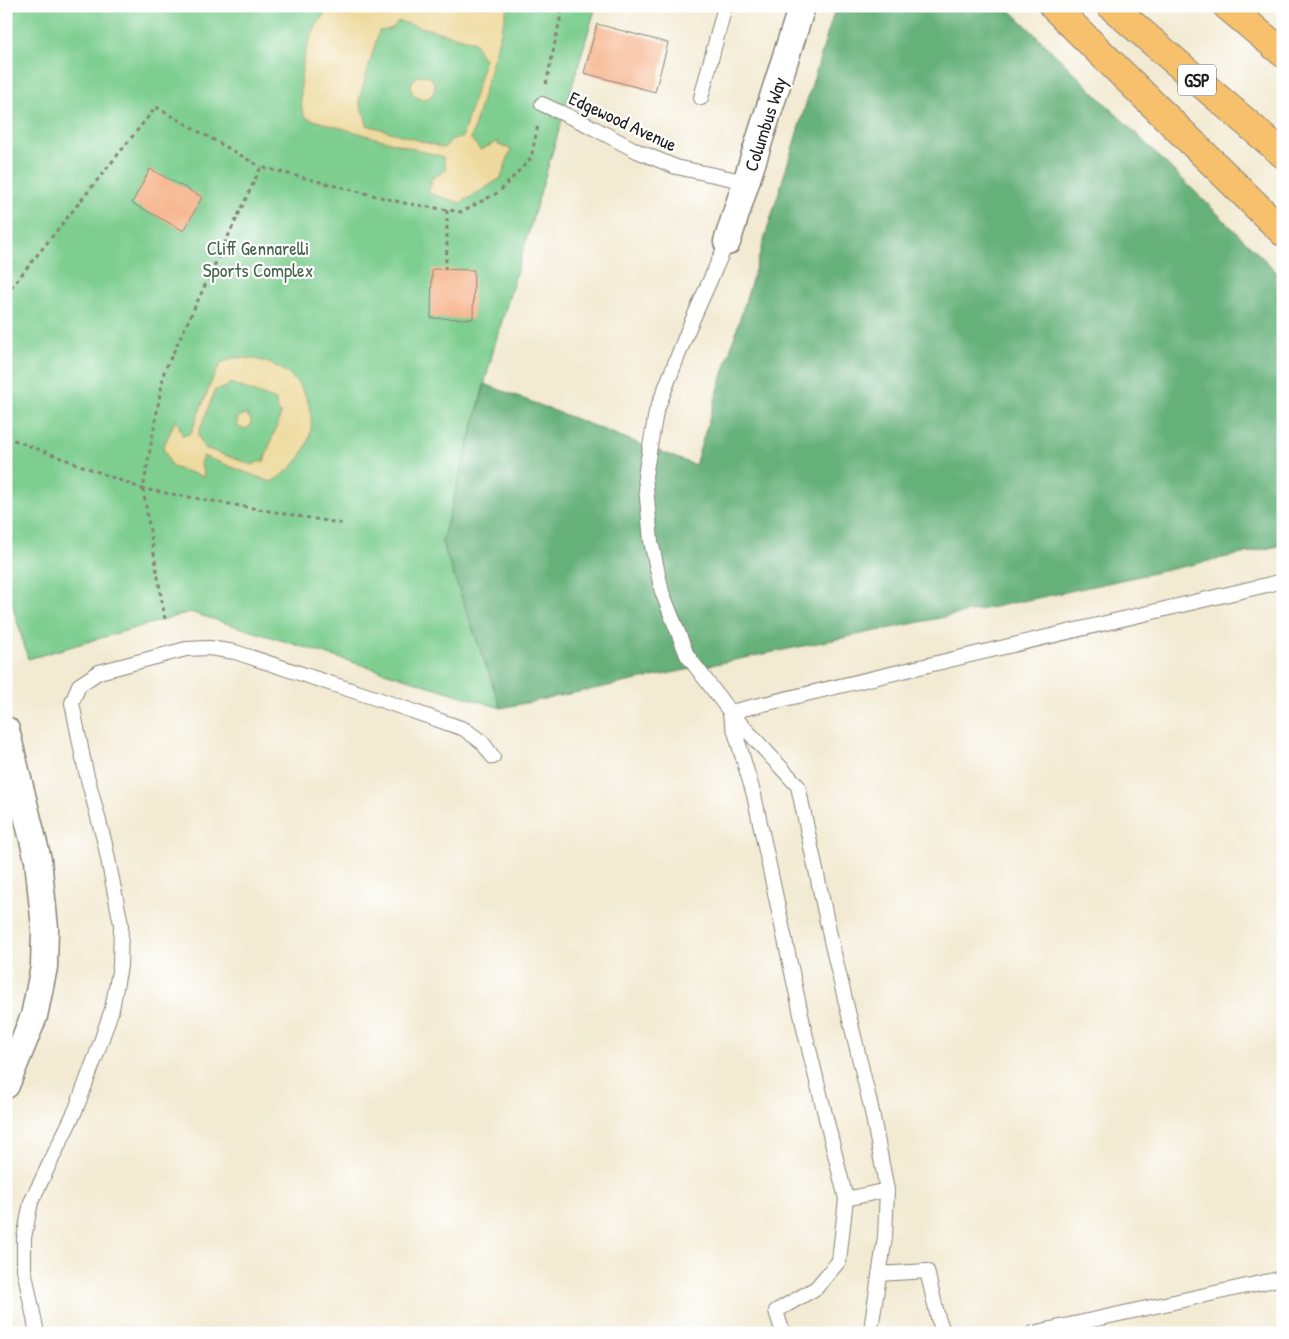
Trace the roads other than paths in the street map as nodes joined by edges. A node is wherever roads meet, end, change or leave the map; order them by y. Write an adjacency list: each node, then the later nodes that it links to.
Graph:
1 (725, 6): 7 (lane)
2 (802, 6): 10 (street, Columbus Way)
3 (1053, 6): 11 (highway)
4 (1111, 6): 9 (highway, GSP)
5 (1227, 6): 6 (highway)
6 (1283, 54)
7 (701, 98)
8 (542, 104): 10 (lane, Edgewood Avenue)
9 (1283, 154)
10 (746, 182): 12 (street, Columbus Way)
11 (1283, 232)
12 (727, 242): 14 (lane)
13 (1283, 581): 14 (lane)
14 (730, 712): 18 (lane); 19 (lane)
15 (6, 730): 17 (street)
16 (493, 757): 23 (lane)
17 (6, 1085)
18 (887, 1190): 19 (lane); 20 (lane)
19 (846, 1199): 24 (lane)
20 (879, 1274): 22 (lane); 25 (lane)
21 (1283, 1278): 26 (lane)
22 (872, 1322)
23 (37, 1333)
24 (783, 1333)
25 (944, 1333)
26 (1033, 1333)

